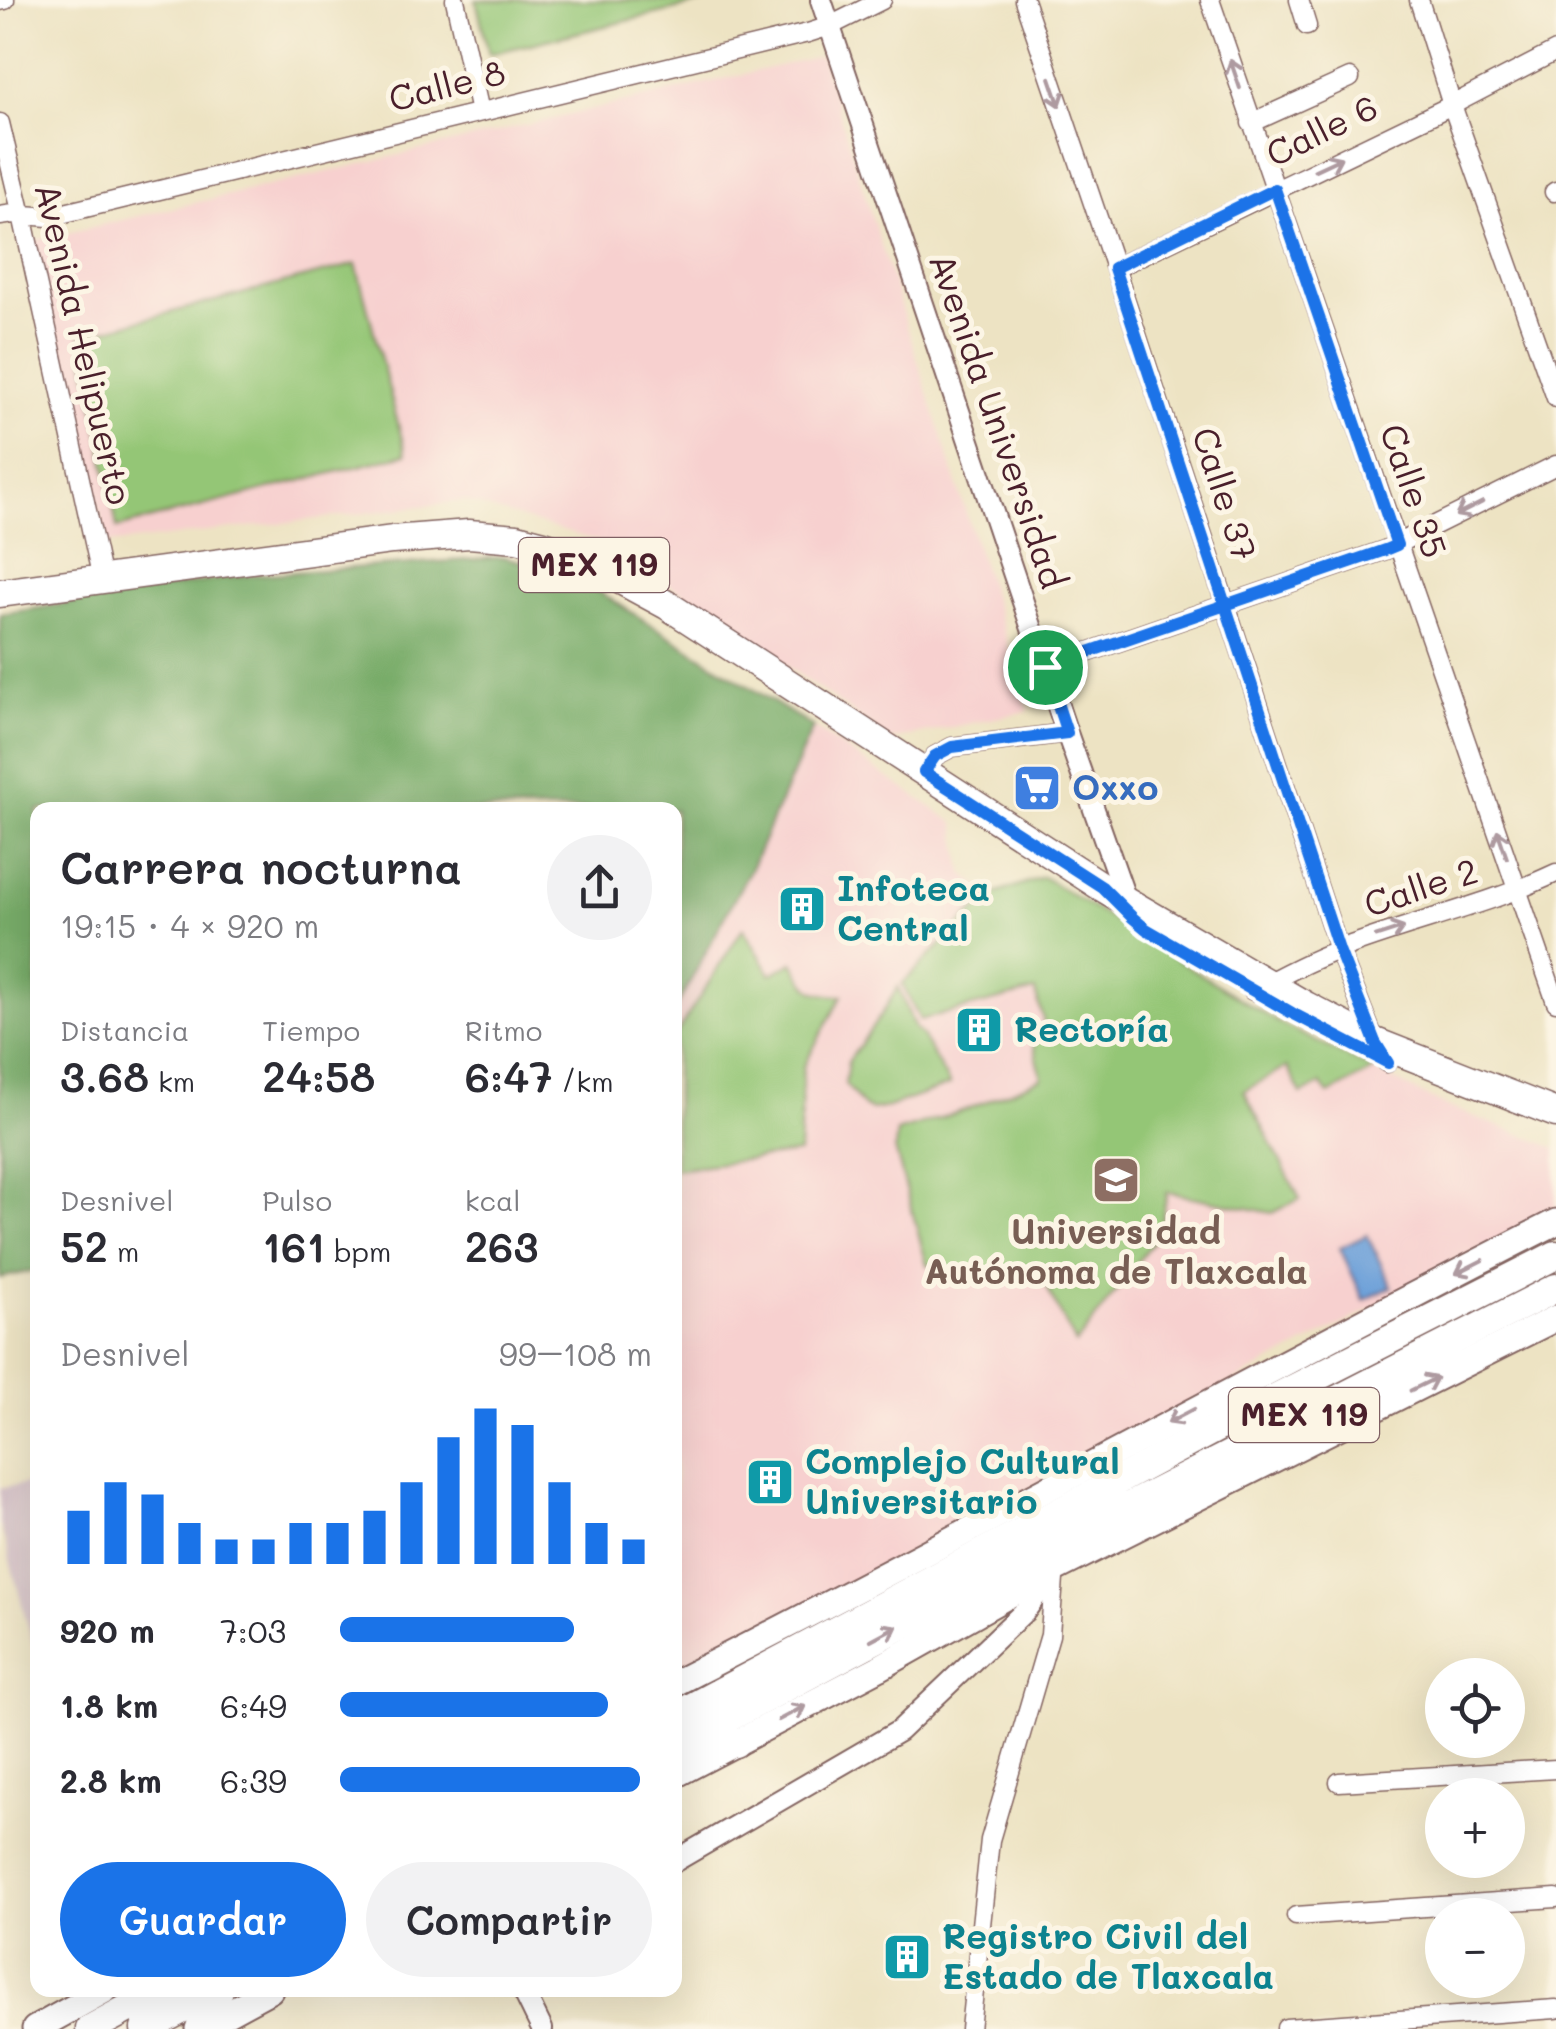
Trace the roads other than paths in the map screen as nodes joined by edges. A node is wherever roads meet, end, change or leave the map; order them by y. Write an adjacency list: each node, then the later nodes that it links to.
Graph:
1 (455, 0): 13 (street)
2 (821, 0): 8 (street, Avenida Universidad)
3 (882, 0): 8 (street, Calle 8)
4 (1024, 0): 20 (street, Calle 37, one-way to 20)
5 (1210, 0): 14 (street, Calle 35, one-way to 5)
6 (1299, 0): 9 (street)
7 (1419, 0): 12 (street)
8 (830, 26): 13 (street, Calle 8); 27 (street, Avenida Universidad)
9 (1306, 26)
10 (1556, 51): 12 (street, Calle 6)
11 (1350, 78): 14 (street)
12 (1452, 104): 17 (street, Calle 6, one-way to 12); 21 (street)
13 (480, 112): 18 (street, Calle 8)
14 (1252, 122): 17 (street, Calle 35)
15 (0, 123): 16 (street, Avenida Helipuerto)
16 (4, 158): 18 (street, Avenida Helipuerto)
17 (1275, 189): 20 (street, Calle 6); 23 (street, Calle 35)
18 (22, 215): 19 (street, Calle 8); 24 (street, Avenida Helipuerto)
19 (0, 216)
20 (1114, 268): 26 (street, Calle 37)
21 (1556, 398)
22 (1556, 465): 23 (street, one-way to 23)
23 (1397, 545): 26 (street); 31 (street, Calle 35, one-way to 23)
24 (102, 579): 25 (main road, MEX 119); 29 (main road, MEX 119)
25 (0, 593)
26 (1226, 604): 27 (street); 33 (street, Calle 37)
27 (1045, 667): 28 (street, Avenida Universidad)
28 (1067, 733): 29 (street); 32 (street, Avenida Universidad)
29 (924, 772): 32 (main road, MEX 119)
30 (1556, 873): 31 (street, Calle 2)
31 (1518, 890): 33 (street, Calle 2, one-way to 31); 35 (street, Calle 35)
32 (1120, 902): 34 (main road, MEX 119)
33 (1339, 950): 34 (street, Calle 2); 36 (street, Calle 37)
34 (1260, 987): 36 (main road, MEX 119)
35 (1556, 1002)
36 (1381, 1053): 37 (main road, MEX 119); 38 (main road, MEX 119)
37 (1556, 1113)
38 (1556, 1130)
39 (1556, 1222): 43 (main road, one-way to 43)
40 (1556, 1254): 43 (main road, MEX 119)
41 (1556, 1288): 43 (main road, MEX 119)
42 (1556, 1318): 43 (main road, one-way to 42)
43 (1044, 1534): 44 (main road); 45 (main road, MEX 119); 46 (main road, MEX 119, one-way to 43); 47 (main road, one-way to 43); 52 (street); 67 (street)
44 (682, 1679)
45 (682, 1713)
46 (682, 1742)
47 (735, 1744): 48 (main road); 50 (main road)
48 (682, 1746)
49 (1556, 1769): 51 (street)
50 (682, 1771)
51 (1339, 1782)
52 (682, 1857)
53 (1556, 1898): 54 (street)
54 (1296, 1916)
55 (93, 1997): 62 (main road)
56 (149, 1997): 63 (main road)
57 (207, 1997): 64 (main road)
58 (257, 1997): 65 (main road)
59 (526, 1997): 66 (street)
60 (1556, 2009): 61 (street)
61 (1286, 2028)
62 (35, 2029)
63 (90, 2029)
64 (145, 2029)
65 (198, 2029)
66 (542, 2029)
67 (970, 2029)

